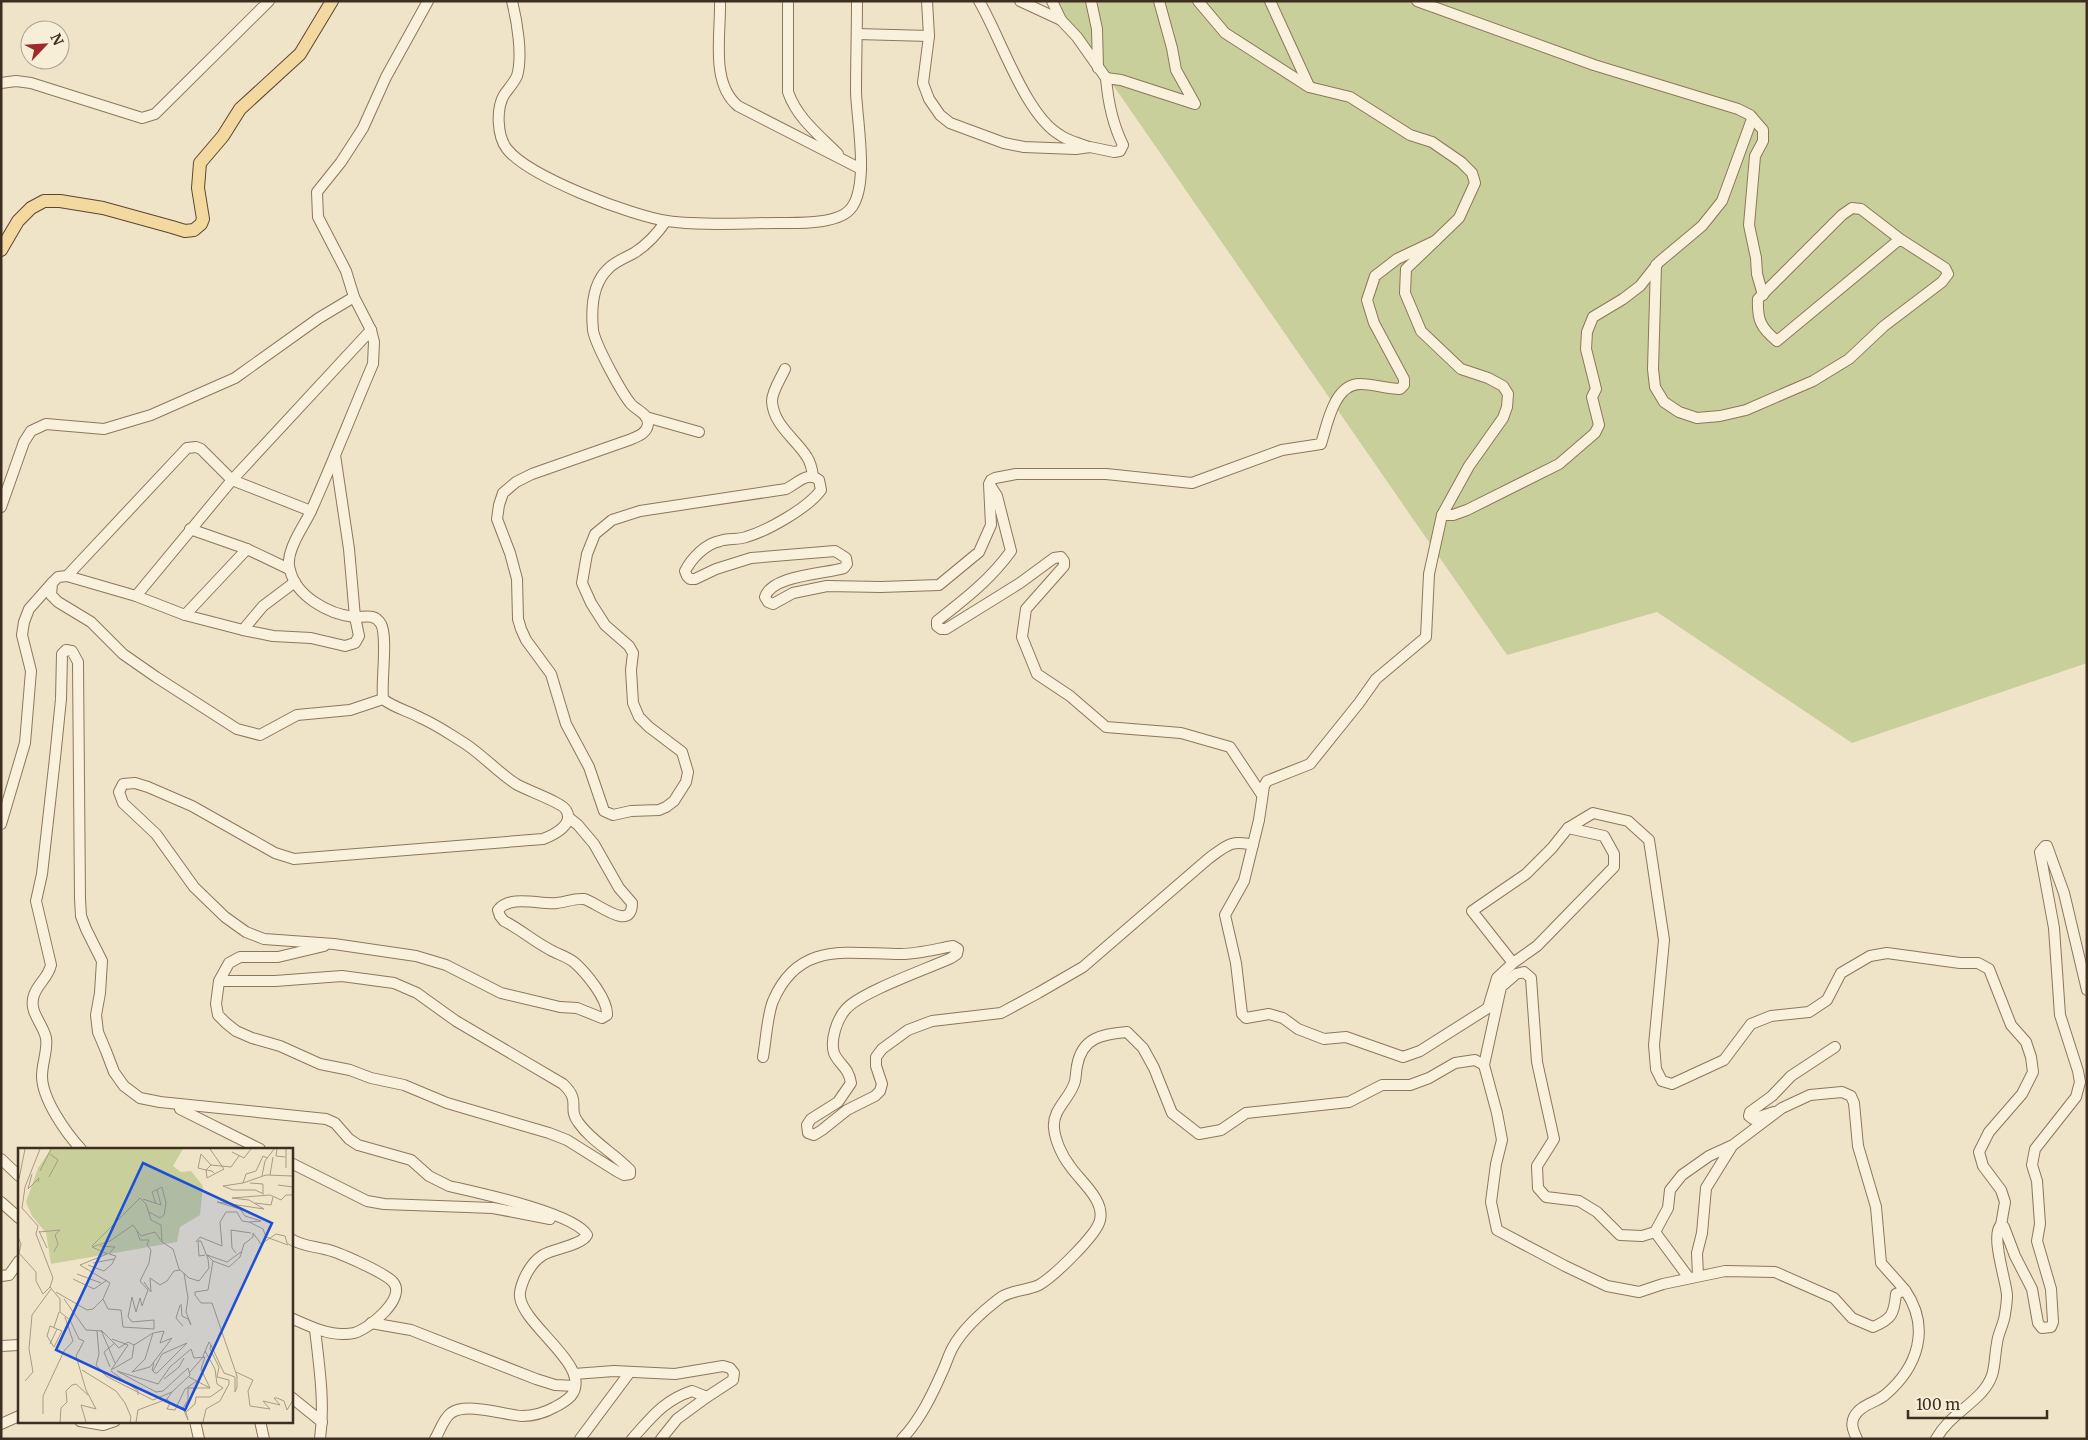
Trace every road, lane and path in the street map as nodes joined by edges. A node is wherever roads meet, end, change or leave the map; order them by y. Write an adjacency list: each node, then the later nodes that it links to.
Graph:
1 (269, 1): 22 (street)
2 (332, 1): 31 (main road)
3 (428, 1): 34 (street)
4 (512, 1): 28 (street)
5 (720, 1): 26 (street)
6 (788, 1): 26 (street)
7 (857, 1): 18 (street)
8 (927, 1): 19 (street)
9 (979, 1): 25 (street)
10 (1020, 1): 17 (street)
11 (1052, 1): 17 (street)
12 (1091, 1): 20 (street)
13 (1159, 1): 21 (street)
14 (1198, 1): 23 (street)
15 (1270, 1): 23 (street)
16 (1417, 1): 24 (street)
17 (1061, 20): 20 (street)
18 (857, 34): 19 (street); 27 (street)
19 (928, 36): 25 (street)
20 (1098, 68): 21 (street)
21 (1106, 78): 25 (street)
22 (1, 83)
23 (1309, 87): 30 (street)
24 (1752, 119): 32 (street); 33 (street)
25 (1090, 147)
26 (844, 160): 27 (street)
27 (861, 169): 28 (street)
28 (666, 221): 37 (street)
29 (1900, 239): 32 (street); 33 (street); 33 (street)
30 (1435, 242): 42 (street); 45 (street)
31 (1, 250)
32 (1656, 265): 45 (street)
33 (1763, 295)
34 (354, 297): 35 (street); 43 (street)
35 (371, 330): 39 (street); 41 (street)
36 (785, 369): 40 (street)
37 (646, 417): 38 (street); 40 (street)
38 (699, 432)
39 (335, 454): 44 (street); 54 (street)
40 (813, 476): 42 (street)
41 (232, 480): 44 (street); 46 (street); 49 (street)
42 (989, 484): 57 (street)
43 (1, 507)
44 (311, 511): 48 (street)
45 (1442, 515): 57 (street)
46 (190, 529): 47 (street); 52 (street)
47 (246, 549): 48 (street); 53 (street)
48 (289, 568): 50 (street)
49 (67, 576): 51 (street); 52 (street)
50 (295, 582): 54 (street); 55 (street)
51 (52, 583): 56 (street); 59 (street)
52 (136, 596): 53 (street)
53 (185, 615): 55 (street)
54 (354, 617): 55 (street); 56 (street)
55 (243, 630)
56 (383, 699): 58 (street)
57 (1262, 795): 61 (street)
58 (568, 816): 62 (street); 62 (street)
59 (1, 824)
60 (1568, 828): 63 (street); 63 (street); 81 (street)
61 (1253, 845): 66 (street); 68 (street)
62 (334, 944): 64 (street)
63 (1513, 963): 66 (street)
64 (219, 981): 64 (street)
65 (2087, 990): 81 (street)
66 (1492, 1009): 69 (street); 82 (street)
67 (1835, 1047): 71 (street)
68 (763, 1057)
69 (1484, 1065): 86 (street); 112 (street)
70 (160, 1102): 73 (street); 74 (street); 80 (street)
71 (1782, 1108): 72 (street); 87 (street)
72 (1733, 1145): 82 (street); 86 (street)
73 (80, 1148)
74 (258, 1148)
75 (1, 1159): 77 (street)
76 (292, 1164): 80 (street)
77 (18, 1175)
78 (1, 1202): 79 (street)
79 (18, 1217)
80 (573, 1223): 94 (street)
81 (2000, 1225): 114 (street)
82 (1655, 1232): 86 (street)
83 (292, 1239): 89 (street)
84 (18, 1263): 85 (street)
85 (1, 1276)
86 (1693, 1277): 87 (street)
87 (1905, 1290): 113 (street)
88 (292, 1318): 90 (street)
89 (371, 1323): 90 (street); 95 (street)
90 (315, 1329): 103 (street)
91 (18, 1345): 92 (street)
92 (1, 1346)
93 (630, 1372): 94 (street); 96 (street); 109 (street)
94 (574, 1374): 95 (street)
95 (575, 1386): 108 (street)
96 (707, 1397): 110 (street); 111 (street)
97 (292, 1398): 103 (street)
98 (18, 1416): 104 (street)
99 (88, 1422): 100 (street)
100 (111, 1422)
101 (195, 1422): 105 (street)
102 (260, 1422): 106 (street)
103 (322, 1422): 107 (street)
104 (1, 1424)
105 (199, 1439)
106 (264, 1439)
107 (320, 1439)
108 (435, 1439)
109 (580, 1439)
110 (632, 1439)
111 (662, 1439)
112 (902, 1439)
113 (1857, 1439)
114 (1936, 1439)

